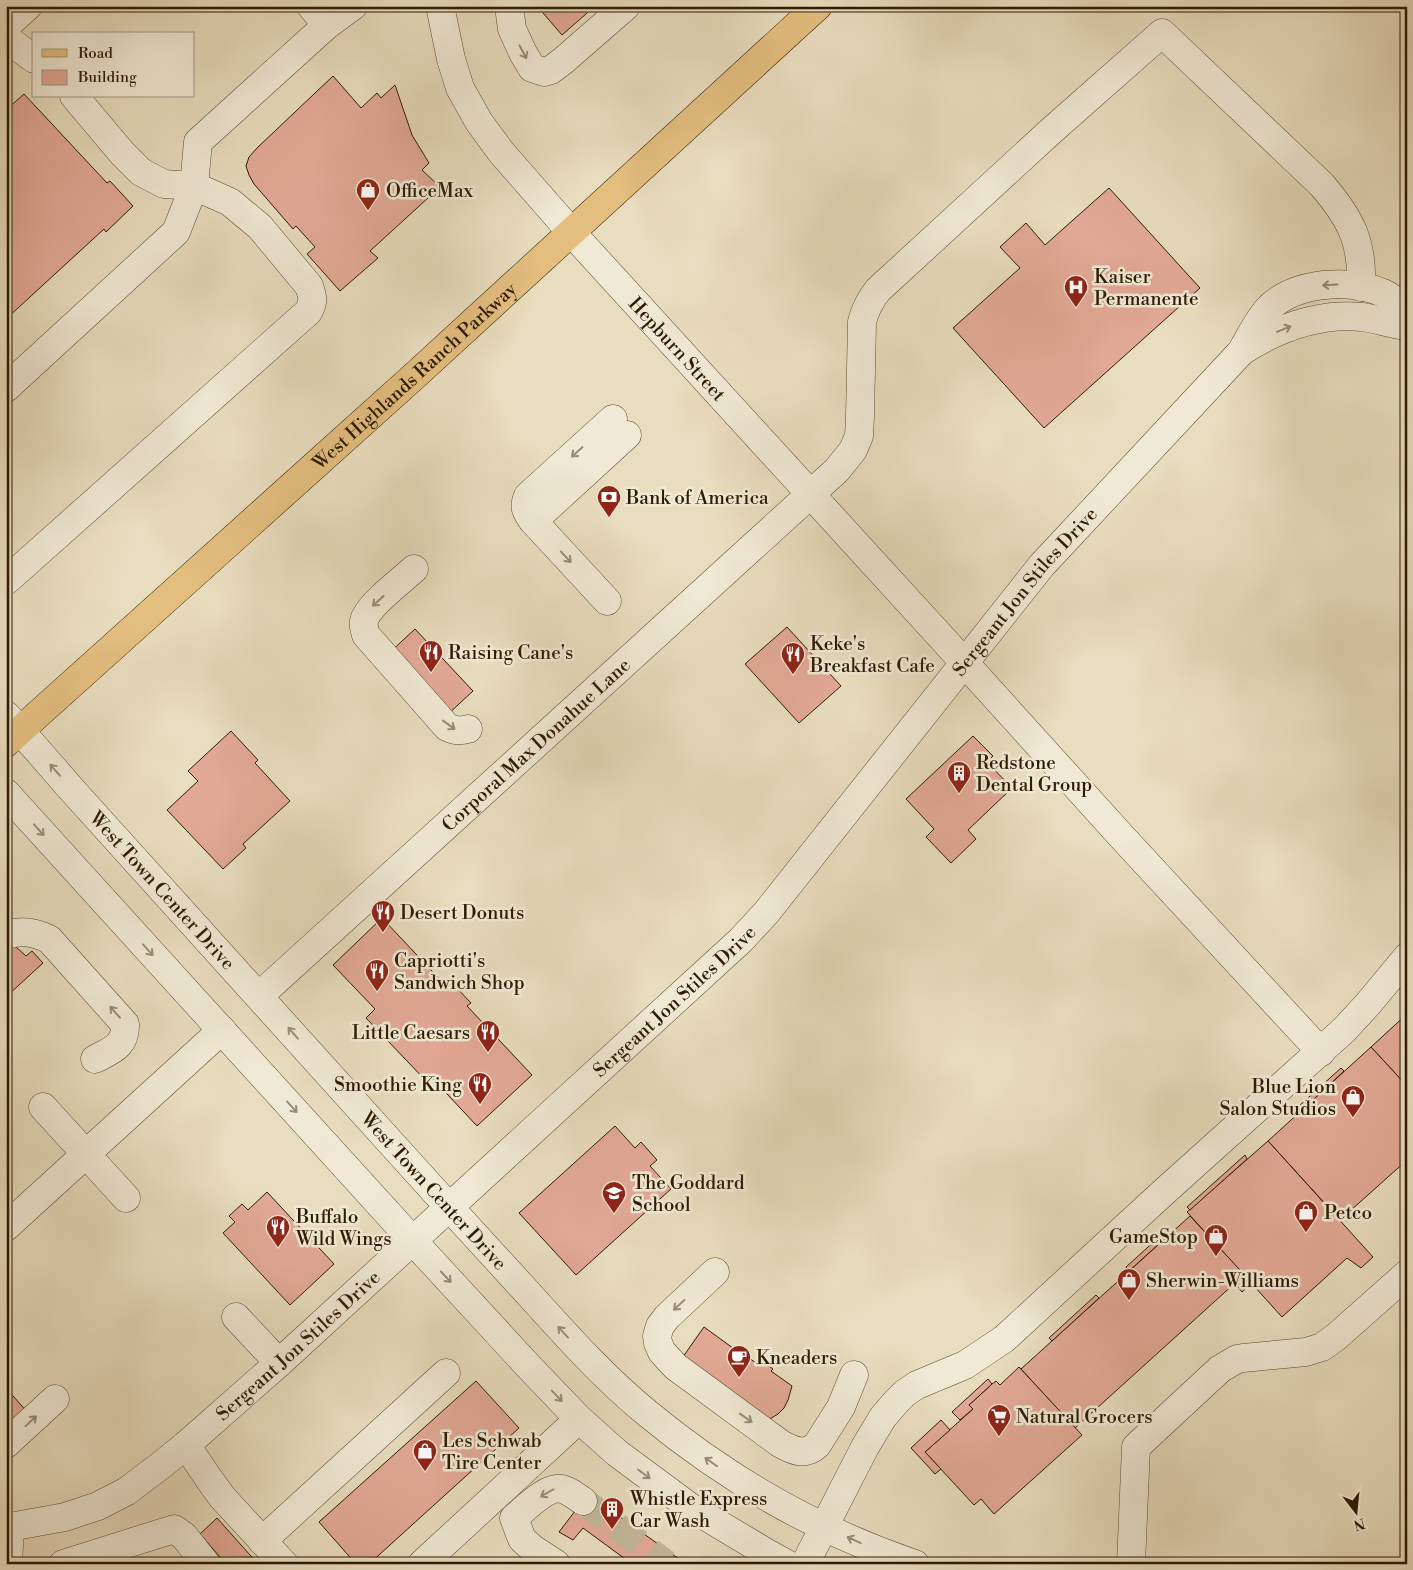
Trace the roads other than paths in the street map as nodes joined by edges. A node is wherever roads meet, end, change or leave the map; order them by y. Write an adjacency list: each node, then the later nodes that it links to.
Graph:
1 (28, 6): 8 (street)
2 (354, 6): 7 (street)
3 (440, 6): 13 (street, Hepburn Street)
4 (509, 6): 5 (street, one-way to 5)
5 (626, 6)
6 (818, 6): 13 (main road, West Highlands Ranch Parkway)
7 (319, 16): 12 (street)
8 (6, 26)
9 (6, 38): 10 (street)
10 (32, 58)
11 (76, 98): 12 (street)
12 (194, 186): 18 (street); 22 (street)
13 (571, 232): 20 (street, Hepburn Street); 26 (main road, West Highlands Ranch Parkway)
14 (1362, 287): 15 (street, Sergeant Jon Stiles Drive); 17 (street, Sergeant Jon Stiles Drive, one-way to 17); 20 (street, Corporal Max Donahue Lane)
15 (1407, 311)
16 (1407, 326): 17 (street, Sergeant Jon Stiles Drive, one-way to 16)
17 (1241, 352): 24 (street, Sergeant Jon Stiles Drive)
18 (6, 388)
19 (620, 427): 23 (street, one-way to 23)
20 (811, 493): 24 (street, Hepburn Street); 30 (street, Corporal Max Donahue Lane)
21 (414, 568): 25 (street, one-way to 25)
22 (6, 581)
23 (607, 601)
24 (964, 662): 32 (street, Hepburn Street); 37 (street, Sergeant Jon Stiles Drive)
25 (468, 729)
26 (11, 730): 30 (street, West Town Center Drive, one-way to 26)
27 (6, 793): 31 (street, one-way to 31)
28 (6, 935): 33 (street, one-way to 28)
29 (1407, 957): 32 (street)
30 (259, 996): 37 (street, West Town Center Drive, one-way to 30)
31 (222, 1030): 35 (street); 39 (street, one-way to 39)
32 (1321, 1052): 52 (street)
33 (95, 1059)
34 (43, 1107): 35 (street)
35 (86, 1154): 36 (street); 38 (street)
36 (126, 1198)
37 (450, 1208): 39 (street, Sergeant Jon Stiles Drive); 52 (street, West Town Center Drive, one-way to 37)
38 (6, 1227)
39 (413, 1242): 43 (street, Sergeant Jon Stiles Drive); 47 (street, one-way to 47)
40 (715, 1272): 45 (street, one-way to 45)
41 (1407, 1274): 63 (street)
42 (236, 1317): 43 (street)
43 (279, 1363): 49 (street, Sergeant Jon Stiles Drive)
44 (446, 1372): 53 (street)
45 (854, 1376)
46 (55, 1399): 48 (street, one-way to 46)
47 (579, 1419): 58 (street); 60 (street, one-way to 60)
48 (6, 1444)
49 (186, 1446): 51 (street, Sergeant Jon Stiles Drive); 53 (street)
50 (582, 1501): 59 (street, one-way to 59)
51 (8, 1527): 54 (street)
52 (824, 1527): 61 (street); 62 (street, West Town Center Drive, one-way to 52)
53 (262, 1541): 57 (street)
54 (8, 1564)
55 (63, 1564): 56 (street)
56 (206, 1564)
57 (284, 1564)
58 (422, 1564)
59 (556, 1564)
60 (787, 1564)
61 (805, 1564)
62 (915, 1564)
63 (1131, 1564)

